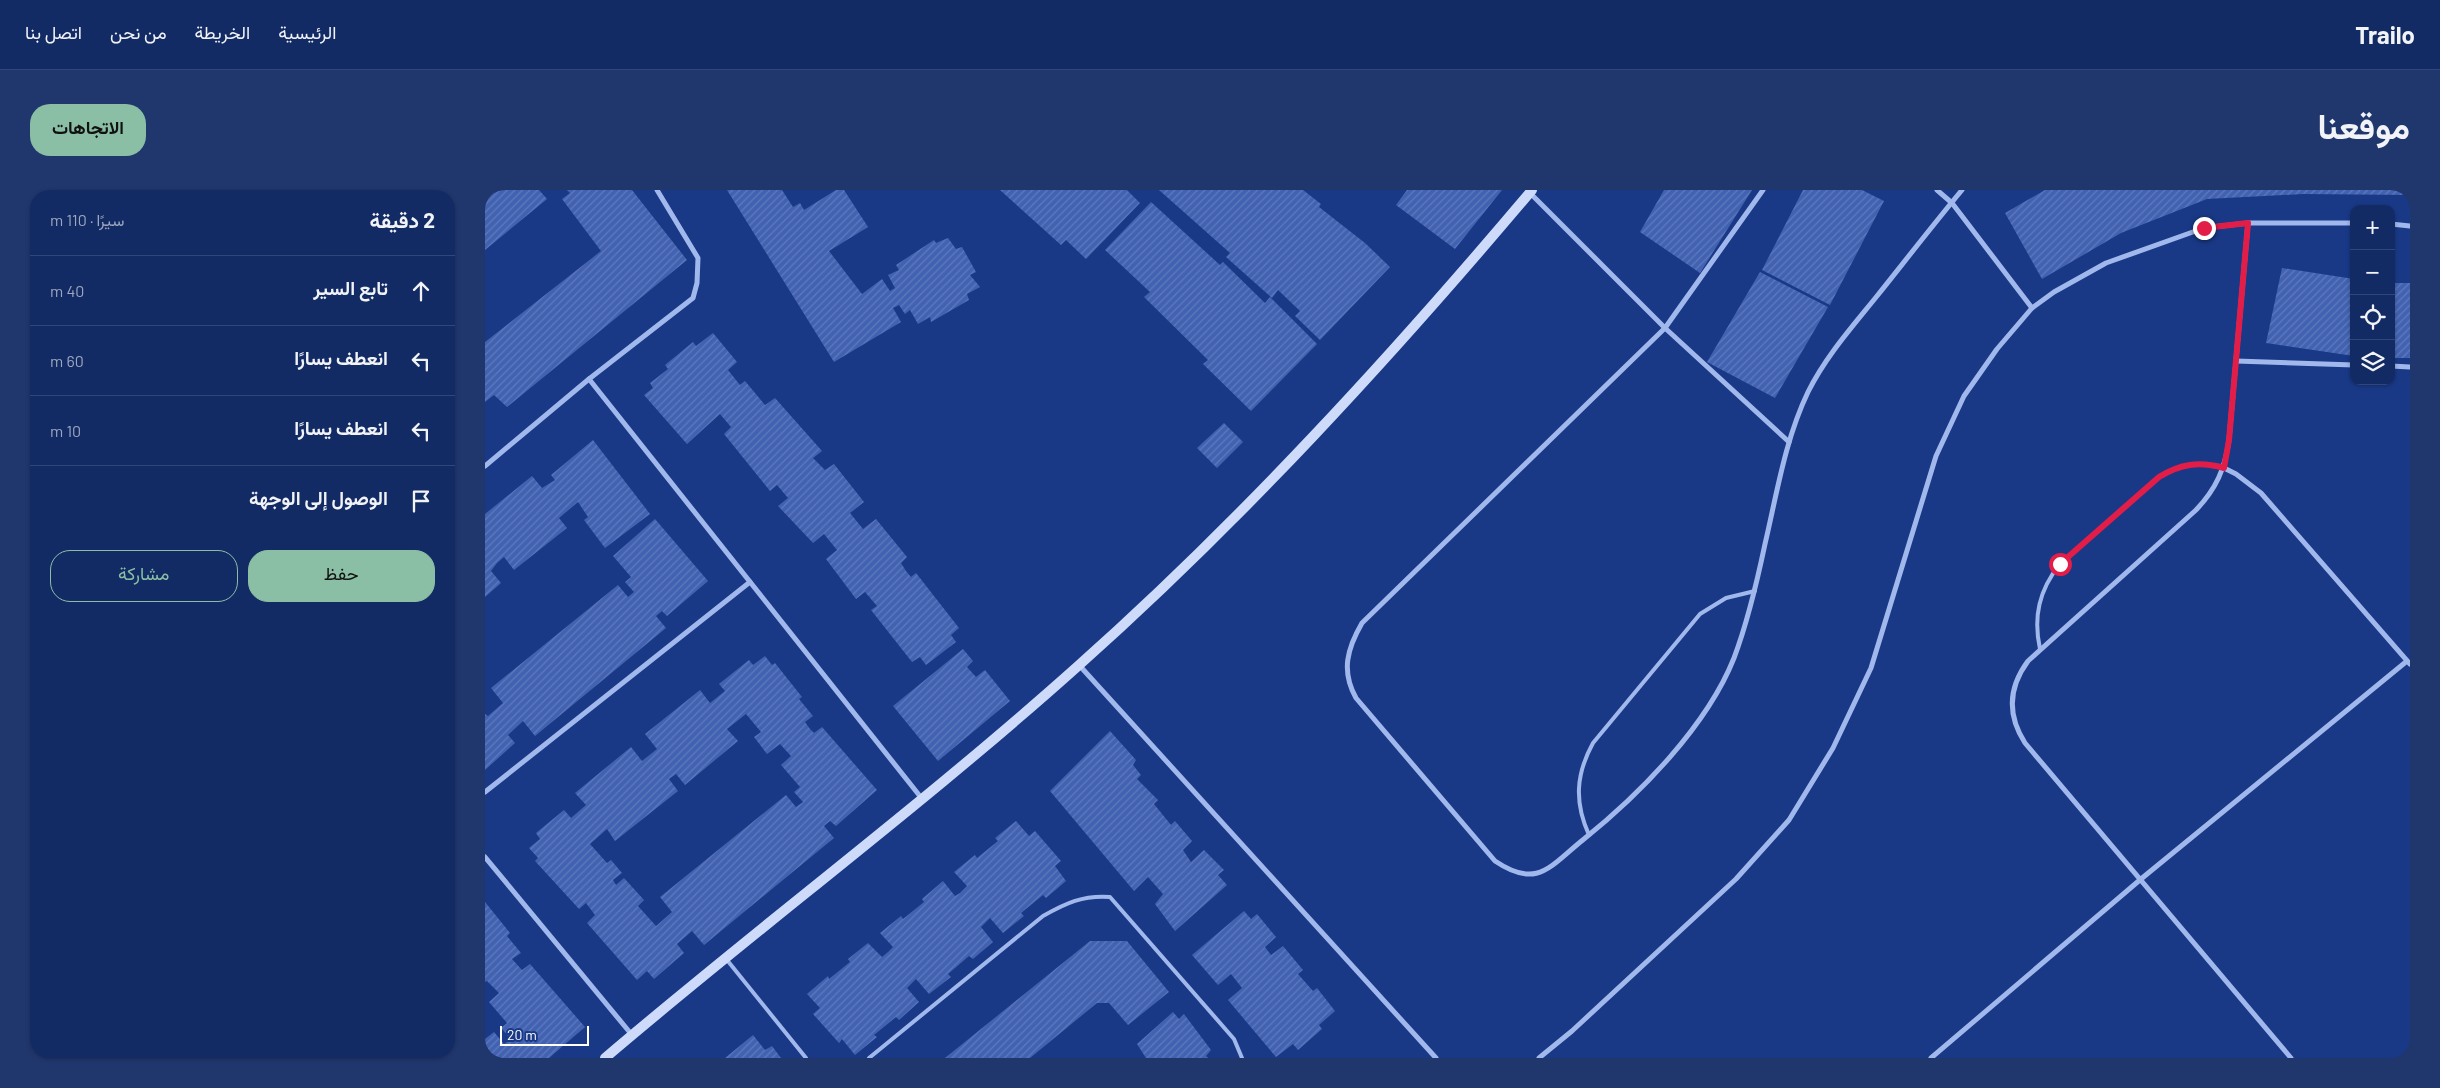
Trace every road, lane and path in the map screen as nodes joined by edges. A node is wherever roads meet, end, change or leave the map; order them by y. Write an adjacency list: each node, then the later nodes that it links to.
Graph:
1 (657, 190): 17 (street)
2 (1763, 190): 12 (street)
3 (1937, 190): 6 (street)
4 (1962, 190): 6 (street)
5 (1531, 191): 12 (street); 25 (street)
6 (1952, 203): 11 (street); 18 (street)
7 (2248, 223): 8 (street); 11 (street); 13 (street)
8 (2350, 223)
9 (2395, 224): 10 (street)
10 (2410, 226)
11 (2032, 308): 38 (street)
12 (1665, 328): 18 (street); 28 (street)
13 (2236, 361): 14 (street); 20 (street)
14 (2350, 365)
15 (2395, 366): 16 (street)
16 (2410, 367)
17 (589, 379): 19 (street); 21 (street)
18 (1789, 442): 22 (street)
19 (485, 466)
20 (2224, 468): 23 (street); 23 (lane); 24 (street)
21 (750, 582): 26 (street); 27 (street)
22 (1755, 591): 28 (street); 28 (lane)
23 (2040, 649): 30 (street)
24 (2409, 662): 30 (street)
25 (1079, 665): 27 (street); 37 (street)
26 (485, 792)
27 (923, 800): 31 (street)
28 (1589, 835)
29 (485, 857): 32 (street)
30 (2141, 879): 39 (street); 40 (street)
31 (727, 960): 32 (street); 34 (lane)
32 (632, 1035): 33 (street)
33 (605, 1058)
34 (806, 1058)
35 (869, 1058): 36 (lane)
36 (1243, 1058)
37 (1436, 1058)
38 (1539, 1058)
39 (1931, 1058)
40 (2291, 1058)

